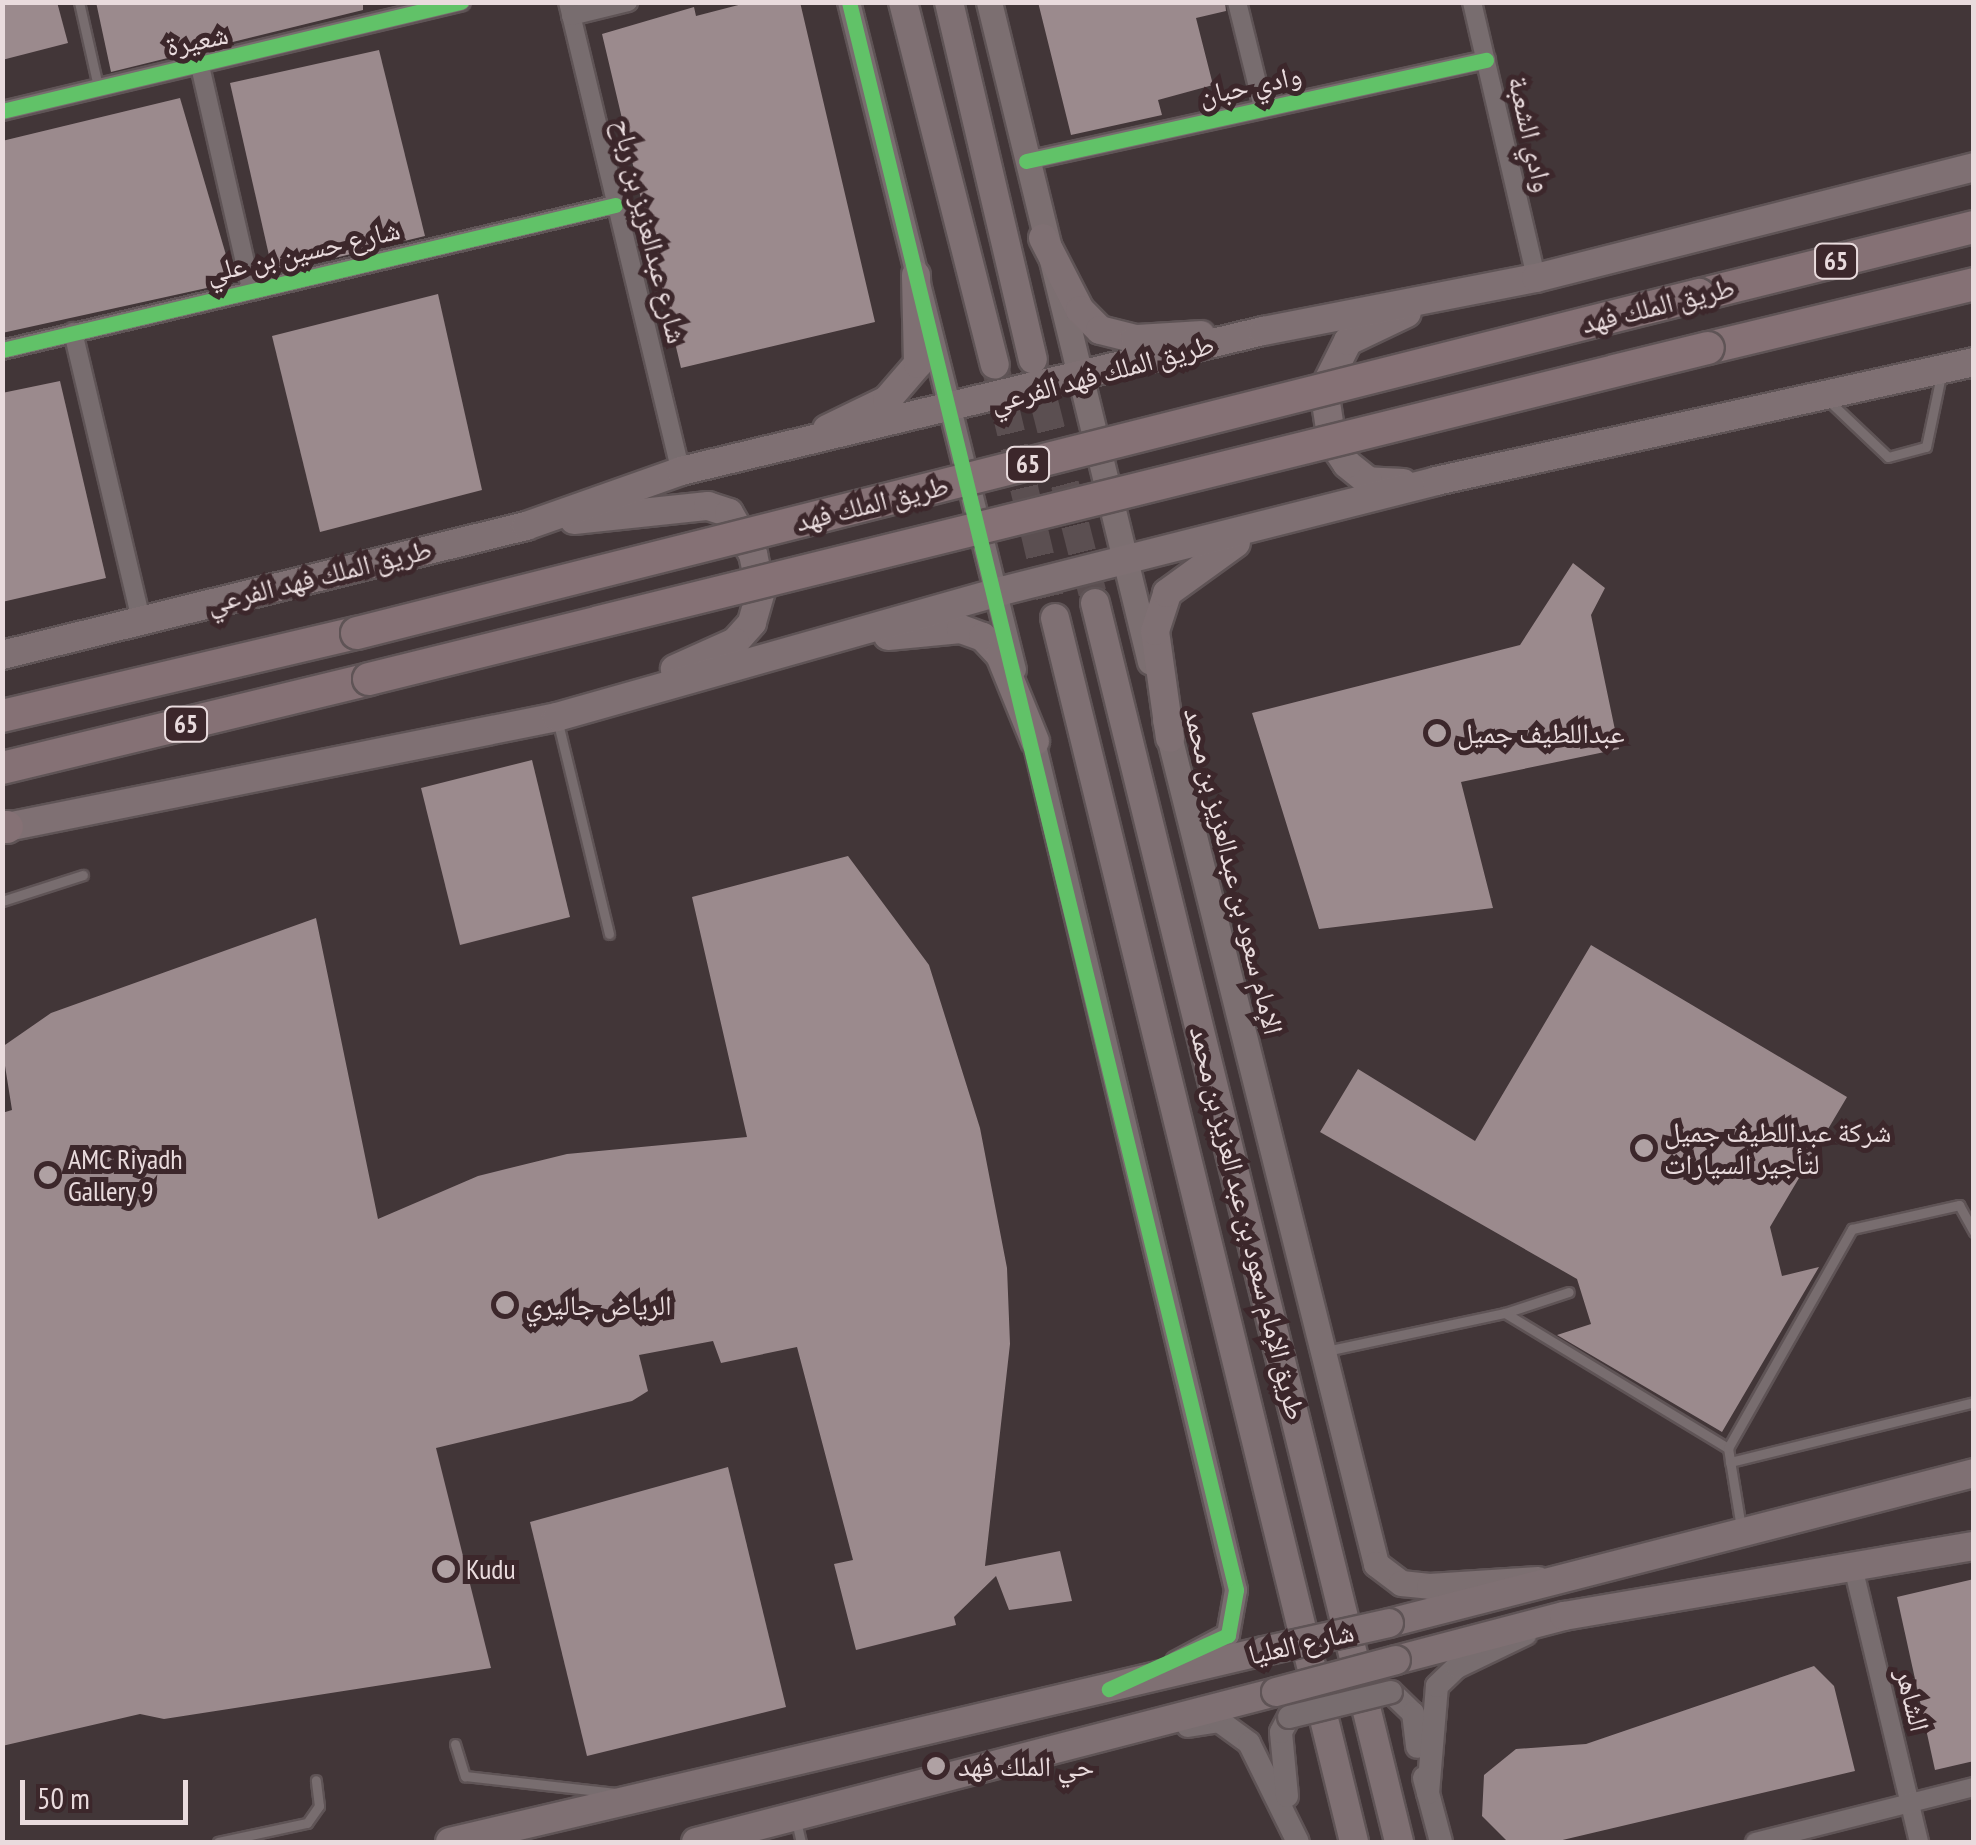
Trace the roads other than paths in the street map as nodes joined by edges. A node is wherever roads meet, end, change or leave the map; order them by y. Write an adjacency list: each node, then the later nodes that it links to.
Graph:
1 (79, 2): 13 (lane)
2 (461, 2): 12 (street, شعيرة)
3 (628, 2): 10 (street)
4 (849, 2): 21 (street)
5 (902, 2): 31 (main road)
6 (948, 2): 29 (main road)
7 (989, 2): 16 (main road, الإمام سعود بن عبدالعزيز بن محمد)
8 (1237, 2): 14 (street)
9 (1472, 2): 11 (street, وادي الشعبة)
10 (569, 9): 18 (street, شارع عبدالعزيز بن رباح)
11 (1486, 60): 14 (street, وادي حبان); 22 (street, وادي الشعبة)
12 (200, 66): 13 (street, شعيرة); 24 (street)
13 (98, 86): 15 (street, شعيرة)
14 (1263, 108): 16 (street, وادي حبان)
15 (2, 110)
16 (1026, 160): 20 (main road, الإمام سعود بن عبدالعزيز بن محمد)
17 (1974, 167): 22 (main road, طريق الملك فهد الفرعي)
18 (615, 205): 24 (street, شارع حسين بن علي); 37 (street, شارع عبدالعزيز بن رباح)
19 (1974, 227): 49 (highway, طريق الملك فهد / 65, bridge)
20 (1043, 238): 27 (main road); 33 (main road, الإمام سعود بن عبدالعزيز بن محمد)
21 (916, 274): 35 (street); 36 (main road)
22 (1536, 278): 25 (main road, طريق الملك فهد الفرعي)
23 (1974, 284): 52 (highway, طريق الملك فهد / 65, bridge)
24 (251, 289): 26 (street, شارع حسين بن علي)
25 (1445, 296): 27 (main road, طريق الملك فهد الفرعي); 38 (main road)
26 (73, 332): 28 (street, شارع حسين بن علي); 44 (street)
27 (1263, 332): 33 (main road, طريق الملك فهد الفرعي)
28 (2, 350)
29 (1033, 359)
30 (1974, 362): 32 (main road)
31 (994, 365)
32 (1942, 369): 34 (main road); 34 (lane)
33 (1082, 378): 35 (main road, طريق الملك فهد الفرعي); 41 (main road, الإمام سعود بن عبدالعزيز بن محمد)
34 (1824, 396): 38 (main road)
35 (954, 412): 36 (main road, طريق الملك فهد الفرعي); 42 (street)
36 (782, 450): 37 (main road, طريق الملك فهد الفرعي)
37 (681, 472): 40 (main road, طريق الملك فهد الفرعي)
38 (1436, 480): 39 (main road)
39 (1276, 522): 41 (main road); 50 (main road)
40 (526, 526): 44 (main road, طريق الملك فهد الفرعي); 48 (main road)
41 (1124, 561): 42 (main road); 50 (main road, الإمام سعود بن عبدالعزيز بن محمد)
42 (994, 593): 46 (main road); 51 (street)
43 (1095, 603): 86 (main road, طريق الإمام سعود بن عبد العزيز بن محمد)
44 (141, 618): 47 (main road, طريق الملك فهد الفرعي)
45 (1055, 618): 85 (main road, طريق الإمام سعود بن عبد العزيز بن محمد)
46 (817, 643): 48 (main road); 51 (main road)
47 (2, 655)
48 (567, 715): 53 (main road); 56 (lane)
49 (2, 716)
50 (1170, 738): 60 (main road, الإمام سعود بن عبدالعزيز بن محمد)
51 (1035, 741): 70 (street)
52 (2, 768)
53 (4, 827)
54 (82, 875): 55 (lane)
55 (2, 900)
56 (608, 934)
57 (1974, 1232): 62 (lane)
58 (1569, 1292): 59 (lane)
59 (1504, 1313): 60 (lane); 62 (lane)
60 (1325, 1351): 68 (main road, الإمام سعود بن عبدالعزيز بن محمد)
61 (1974, 1402): 63 (lane)
62 (1728, 1448): 63 (lane)
63 (1730, 1462): 65 (lane)
64 (1974, 1473): 65 (main road, شارع العليا)
65 (1741, 1530): 68 (main road, شارع العليا)
66 (1974, 1546): 67 (main road, شارع العليا)
67 (1854, 1571): 69 (main road, شارع العليا); 78 (street, الشاهر)
68 (1563, 1578): 70 (main road, شارع العليا, bridge)
69 (1564, 1616): 71 (main road, شارع العليا, bridge); 76 (street)
70 (1109, 1689): 77 (main road, شارع العليا)
71 (1283, 1705): 72 (main road, شارع العليا); 76 (street, bridge); 79 (street)
72 (1111, 1737): 79 (street); 80 (main road, شارع العليا)
73 (455, 1744): 77 (lane)
74 (316, 1780): 82 (lane)
75 (1974, 1787): 78 (street)
76 (1428, 1793): 87 (street)
77 (638, 1797): 83 (main road, شارع العليا)
78 (1910, 1804): 88 (street); 89 (street, الشاهر)
79 (1292, 1816): 84 (street)
80 (798, 1830): 81 (main road, شارع العليا)
81 (707, 1841)
82 (218, 1842)
83 (450, 1842)
84 (1298, 1842)
85 (1354, 1842)
86 (1399, 1842)
87 (1442, 1842)
88 (1755, 1842)
89 (1919, 1842)

